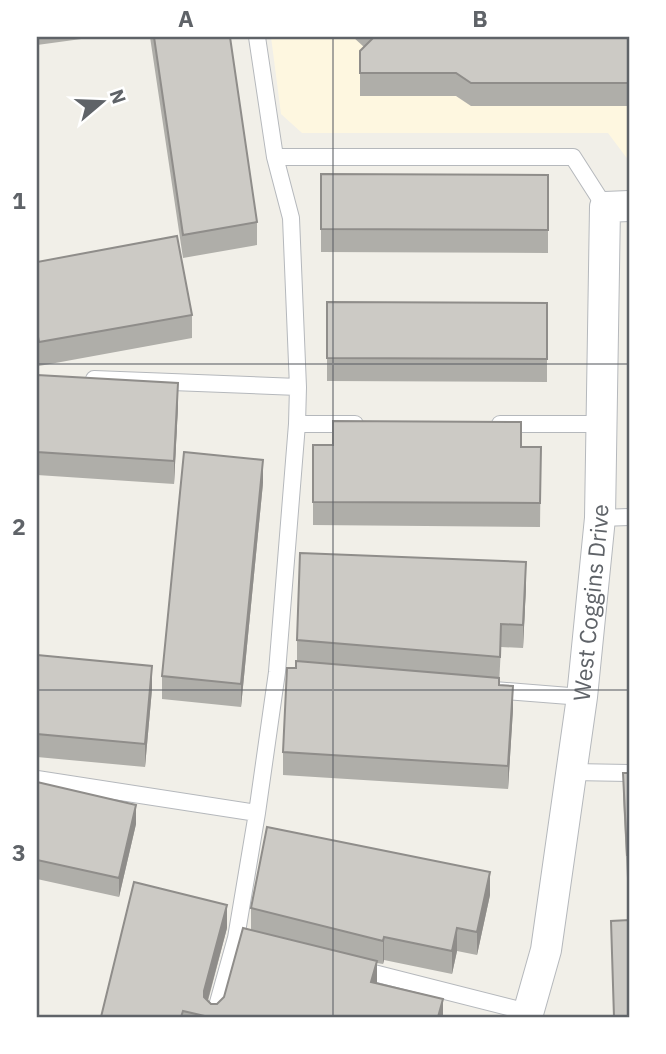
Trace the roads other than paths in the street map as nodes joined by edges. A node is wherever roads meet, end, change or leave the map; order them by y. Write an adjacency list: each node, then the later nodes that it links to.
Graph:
1 (257, 37): 2 (lane)
2 (275, 158): 3 (lane); 5 (lane)
3 (617, 207): 8 (street, West Coggins Drive)
4 (78, 378): 5 (lane)
5 (298, 387): 9 (lane)
6 (366, 424): 9 (lane)
7 (478, 424): 8 (lane)
8 (603, 424): 10 (street, West Coggins Drive)
9 (297, 425): 16 (lane)
10 (615, 517): 12 (street, West Coggins Drive)
11 (485, 689): 12 (lane)
12 (582, 697): 13 (street, West Coggins Drive)
13 (572, 772): 14 (lane); 18 (street, West Coggins Drive)
14 (629, 773)
15 (37, 779): 16 (lane)
16 (257, 813): 19 (lane)
17 (342, 965): 18 (lane)
18 (528, 1015)
19 (214, 1017)

